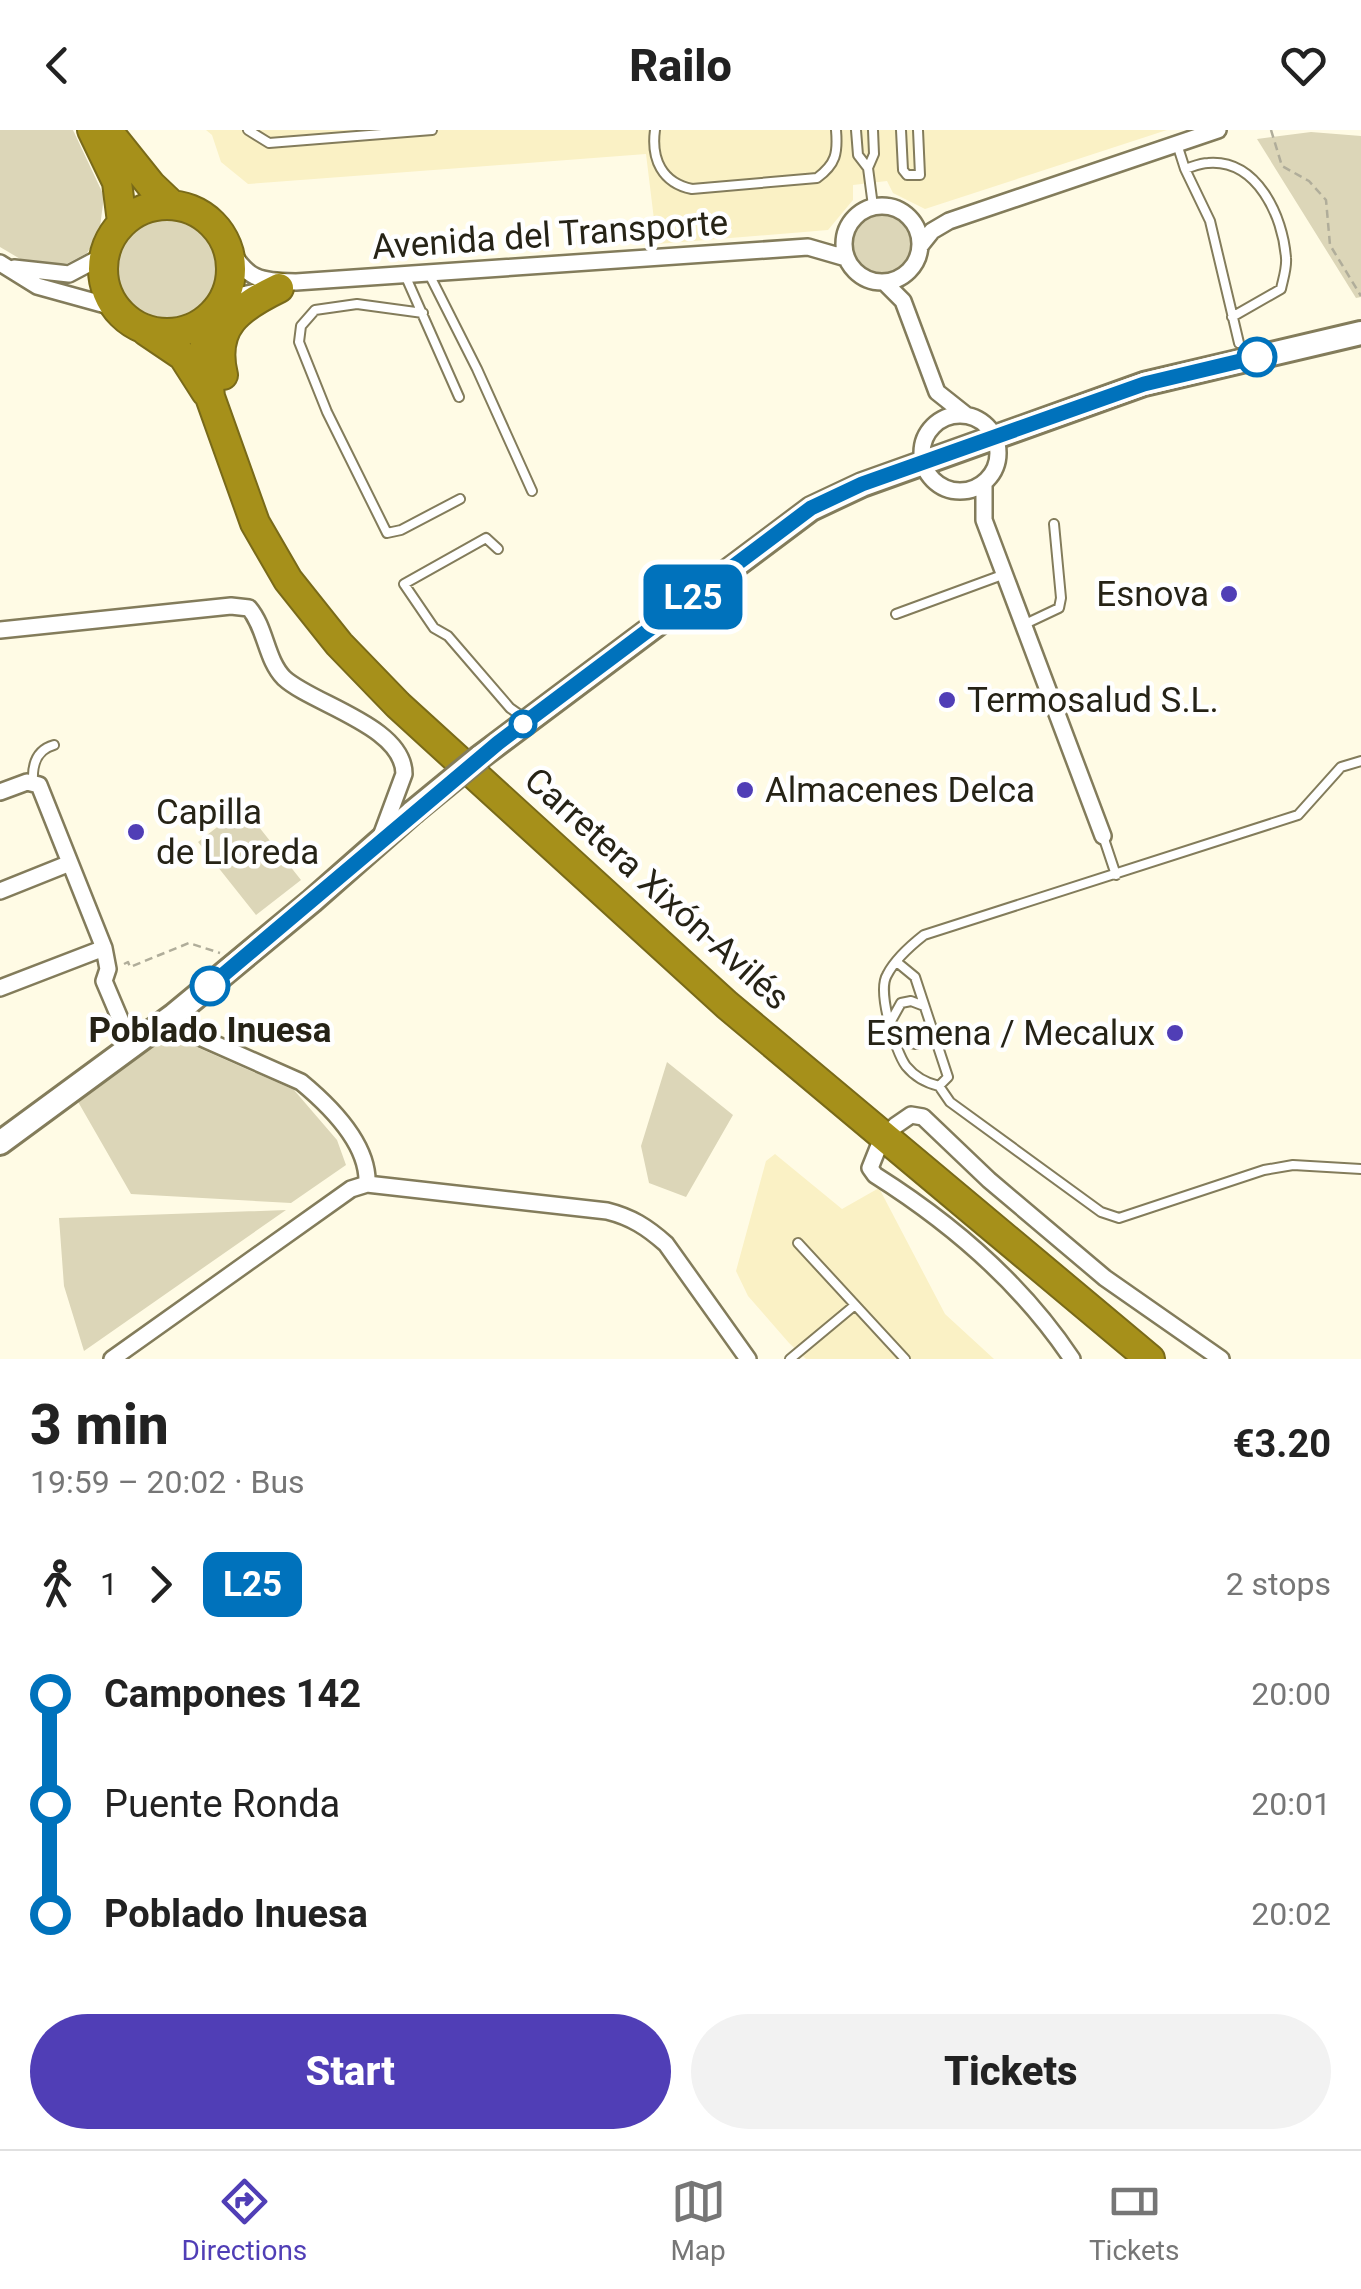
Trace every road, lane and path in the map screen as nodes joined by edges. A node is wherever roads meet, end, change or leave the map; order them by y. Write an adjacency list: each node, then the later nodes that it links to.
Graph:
1 (92, 130): 20 (highway)
2 (107, 130): 16 (highway)
3 (248, 130): 4 (lane)
4 (432, 130)
5 (655, 130): 6 (lane)
6 (836, 130)
7 (856, 130): 14 (lane)
8 (872, 130): 14 (lane)
9 (902, 130): 10 (lane)
10 (918, 130)
11 (1218, 130): 13 (street)
12 (1271, 130): 33 (path)
13 (1177, 142): 15 (lane); 19 (street)
14 (868, 168): 17 (lane)
15 (1184, 169): 38 (lane); 38 (lane)
16 (172, 204): 20 (highway); 22 (highway)
17 (873, 206): 18 (street); 21 (street)
18 (912, 220): 19 (street); 23 (street)
19 (949, 220): 23 (street)
20 (122, 222): 25 (highway)
21 (850, 223): 24 (street); 26 (street)
22 (228, 246): 32 (street); 34 (highway)
23 (920, 246): 28 (street)
24 (808, 247): 26 (street); 29 (street, Avenida del Transporte)
25 (103, 256): 27 (street); 36 (highway)
26 (846, 258): 31 (street)
27 (2, 265): 36 (street)
28 (907, 272): 31 (street); 35 (street)
29 (428, 274): 30 (street, Avenida del Transporte); 52 (lane)
30 (404, 275): 32 (street, Avenida del Transporte); 37 (lane)
31 (884, 282): 35 (street)
32 (287, 285): 34 (street); 49 (highway)
33 (1361, 296)
34 (224, 300): 39 (highway)
35 (903, 300): 43 (street)
36 (113, 306): 40 (highway)
37 (423, 313): 44 (lane); 54 (lane)
38 (1232, 317): 42 (lane)
39 (204, 323): 40 (highway); 45 (highway, Carretera Xixón-Avilés)
40 (145, 331): 45 (highway, Carretera Xixón-Avilés)
41 (1361, 334): 48 (street)
42 (1239, 344)
43 (937, 392): 46 (street); 47 (street)
44 (459, 396)
45 (210, 398): 49 (highway, Carretera Xixón-Avilés)
46 (966, 415): 47 (street); 48 (street)
47 (930, 429): 50 (street)
48 (995, 437): 50 (street); 51 (street)
49 (230, 460): 96 (highway, Carretera Xixón-Avilés)
50 (923, 463): 53 (street); 62 (street)
51 (984, 483): 53 (street); 55 (street)
52 (532, 491)
53 (958, 491): 55 (street)
54 (460, 499)
55 (984, 520): 58 (street)
56 (1054, 524): 60 (lane)
57 (498, 550): 62 (lane)
58 (1004, 574): 59 (lane); 60 (street)
59 (896, 614)
60 (1024, 625): 67 (street)
61 (0, 630): 68 (street)
62 (528, 720): 68 (street, bridge)
63 (54, 745): 65 (lane)
64 (1361, 761): 70 (lane)
65 (30, 782): 66 (street); 69 (street)
66 (0, 792)
67 (1102, 836): 70 (lane)
68 (380, 840): 74 (street)
69 (70, 862): 71 (street); 72 (street)
70 (1116, 875): 73 (lane)
71 (0, 892)
72 (104, 948): 75 (street); 76 (street)
73 (898, 964): 77 (lane); 79 (lane)
74 (234, 965): 75 (path); 78 (street)
75 (108, 969): 82 (street)
76 (0, 988)
77 (924, 1006): 79 (lane); 80 (lane)
78 (174, 1015): 82 (street); 88 (street)
79 (890, 1022): 81 (lane)
80 (932, 1028): 81 (lane); 83 (lane)
81 (895, 1040): 83 (lane)
82 (132, 1047): 85 (street)
83 (939, 1086): 87 (lane)
84 (895, 1126): 97 (street)
85 (0, 1143)
86 (878, 1148): 95 (street)
87 (1361, 1169)
88 (368, 1184): 91 (street); 92 (street)
89 (798, 1243): 90 (lane)
90 (855, 1305): 93 (lane); 94 (lane)
91 (112, 1359)
92 (748, 1359)
93 (790, 1359)
94 (905, 1359)
95 (1072, 1359)
96 (1150, 1359)
97 (1221, 1359)

